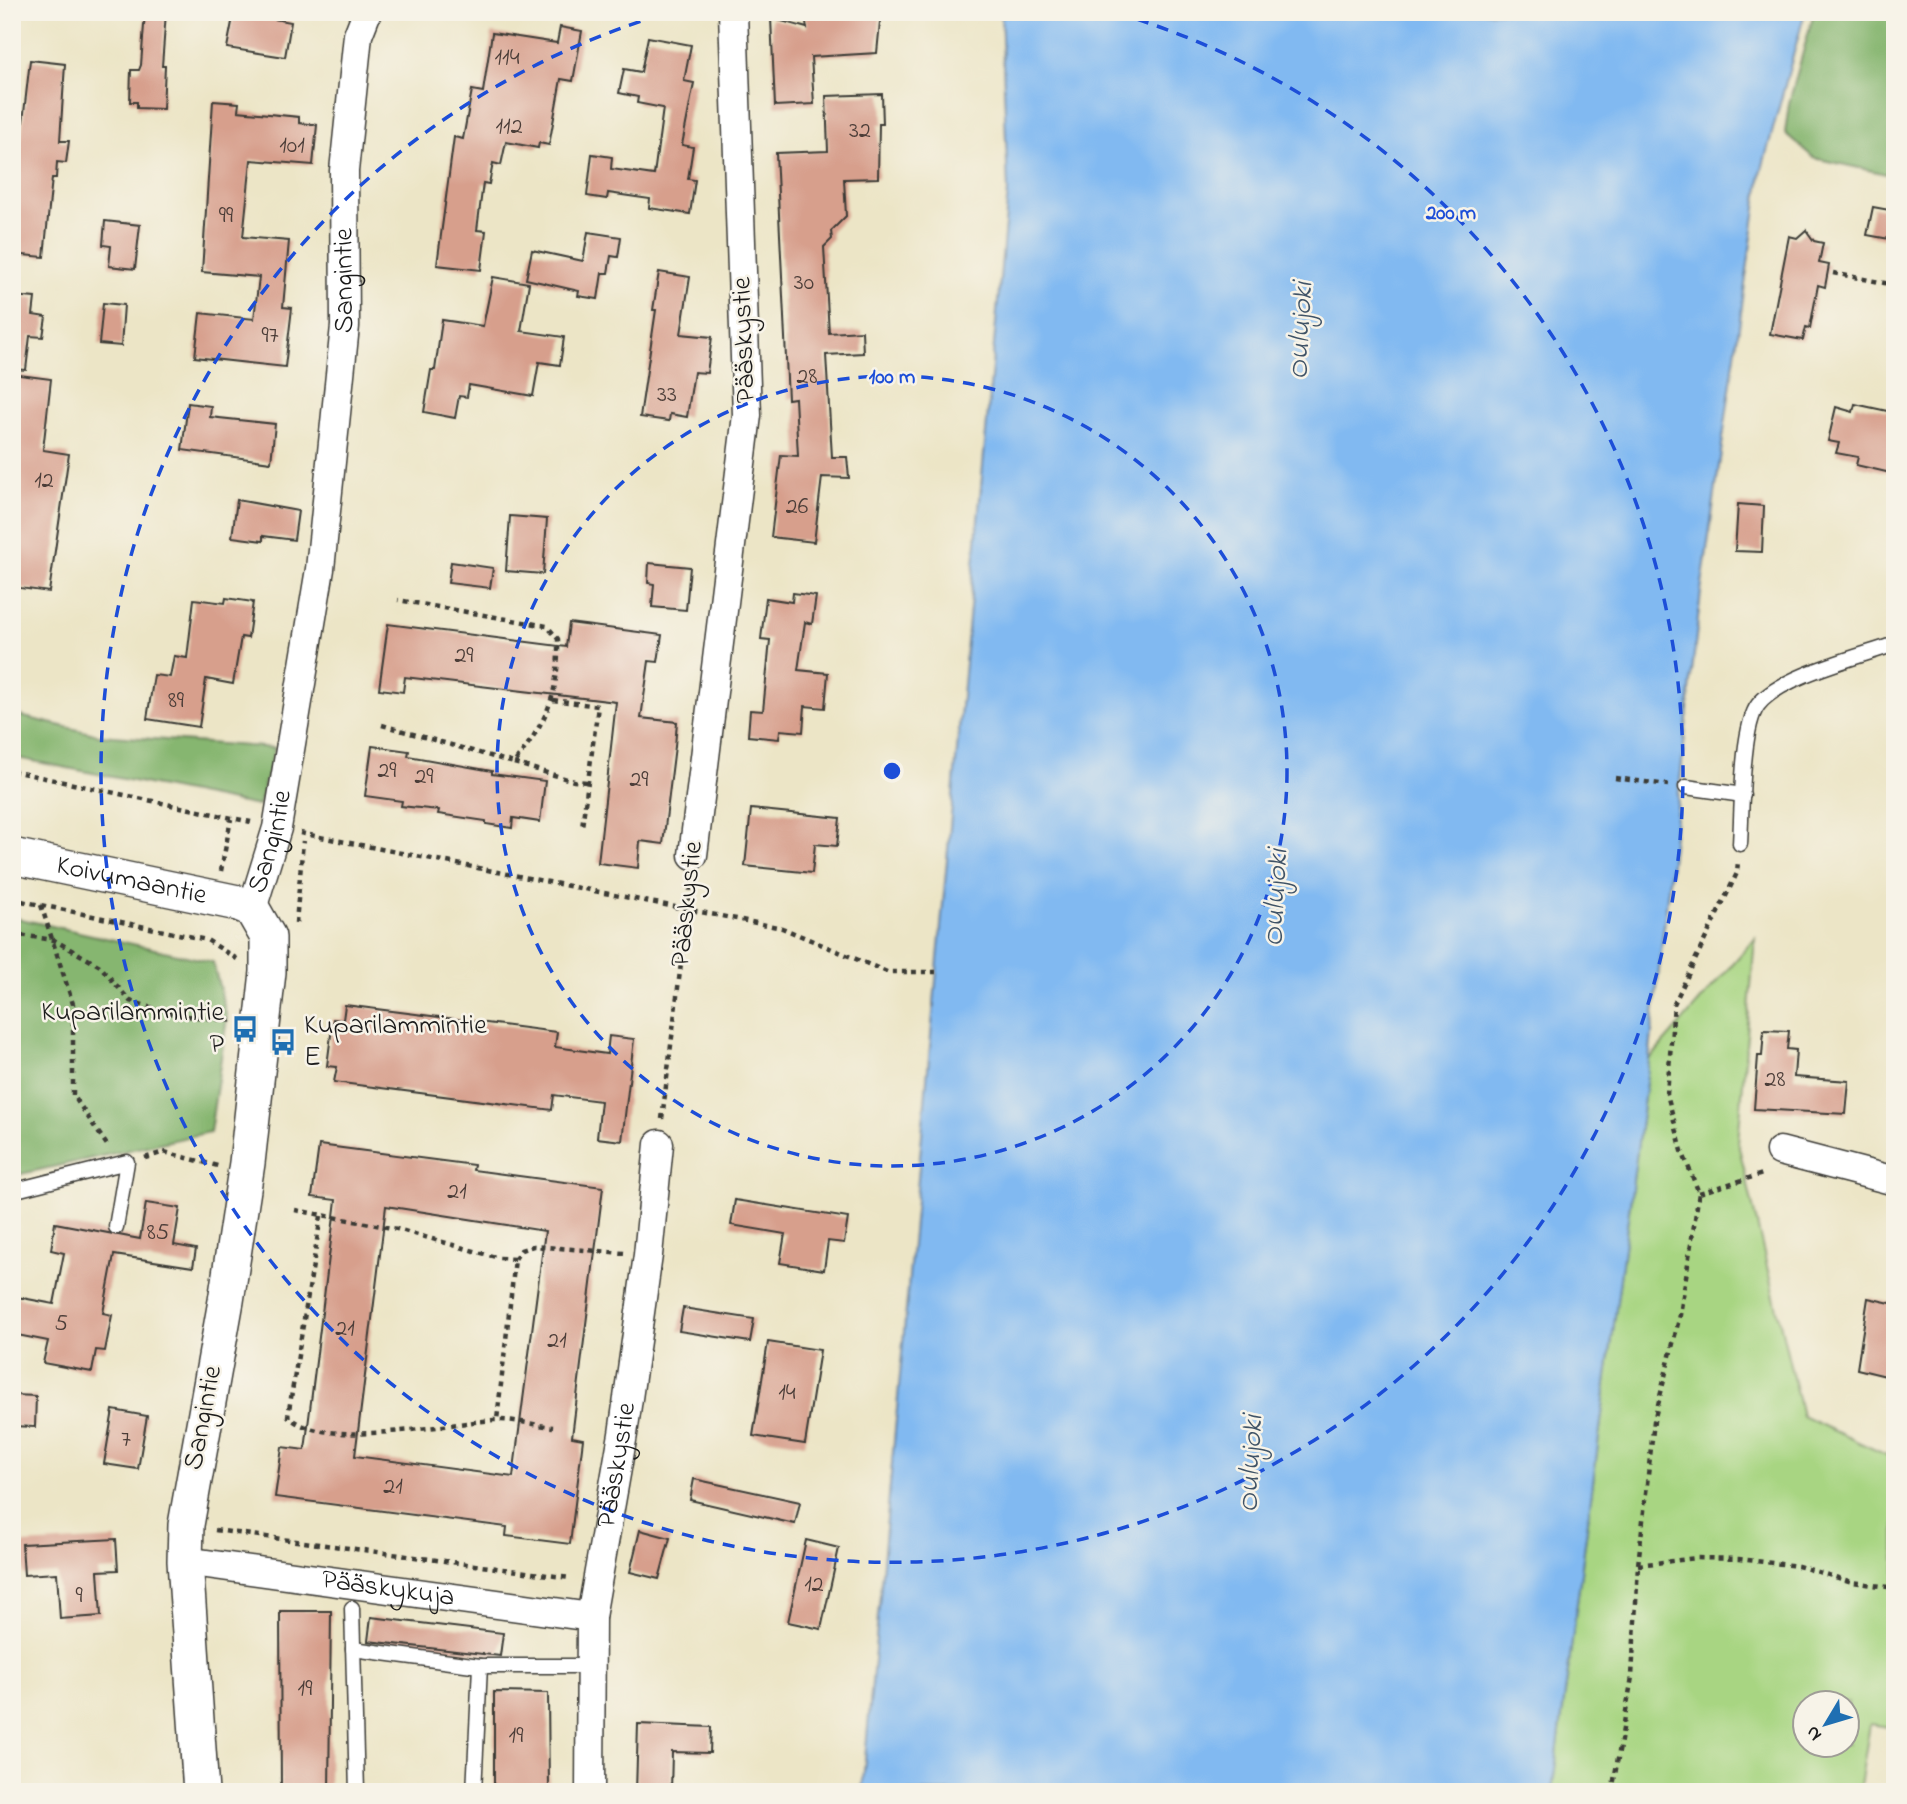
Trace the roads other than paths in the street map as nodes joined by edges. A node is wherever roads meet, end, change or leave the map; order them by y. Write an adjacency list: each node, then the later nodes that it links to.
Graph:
1 (367, 12): 9 (street, Sangintie)
2 (733, 12): 7 (street, Pääskystie)
3 (1895, 644): 5 (lane)
4 (1686, 787): 5 (lane)
5 (1744, 795): 6 (lane)
6 (1740, 844)
7 (693, 855)
8 (12, 856): 9 (street, Koivumaantie)
9 (252, 909): 15 (street, Sangintie)
10 (659, 1144): 17 (street, Pääskystie)
11 (1780, 1151): 12 (street)
12 (1895, 1181)
13 (12, 1191): 14 (lane)
14 (116, 1227)
15 (185, 1561): 17 (street, Pääskykuja); 21 (street, Sangintie)
16 (352, 1608): 18 (lane)
17 (591, 1617): 20 (street, Pääskystie)
18 (353, 1649): 19 (lane); 22 (lane)
19 (480, 1666): 20 (lane); 23 (lane)
20 (590, 1666): 24 (street, Pääskystie)
21 (201, 1792)
22 (357, 1792)
23 (474, 1792)
24 (590, 1792)

